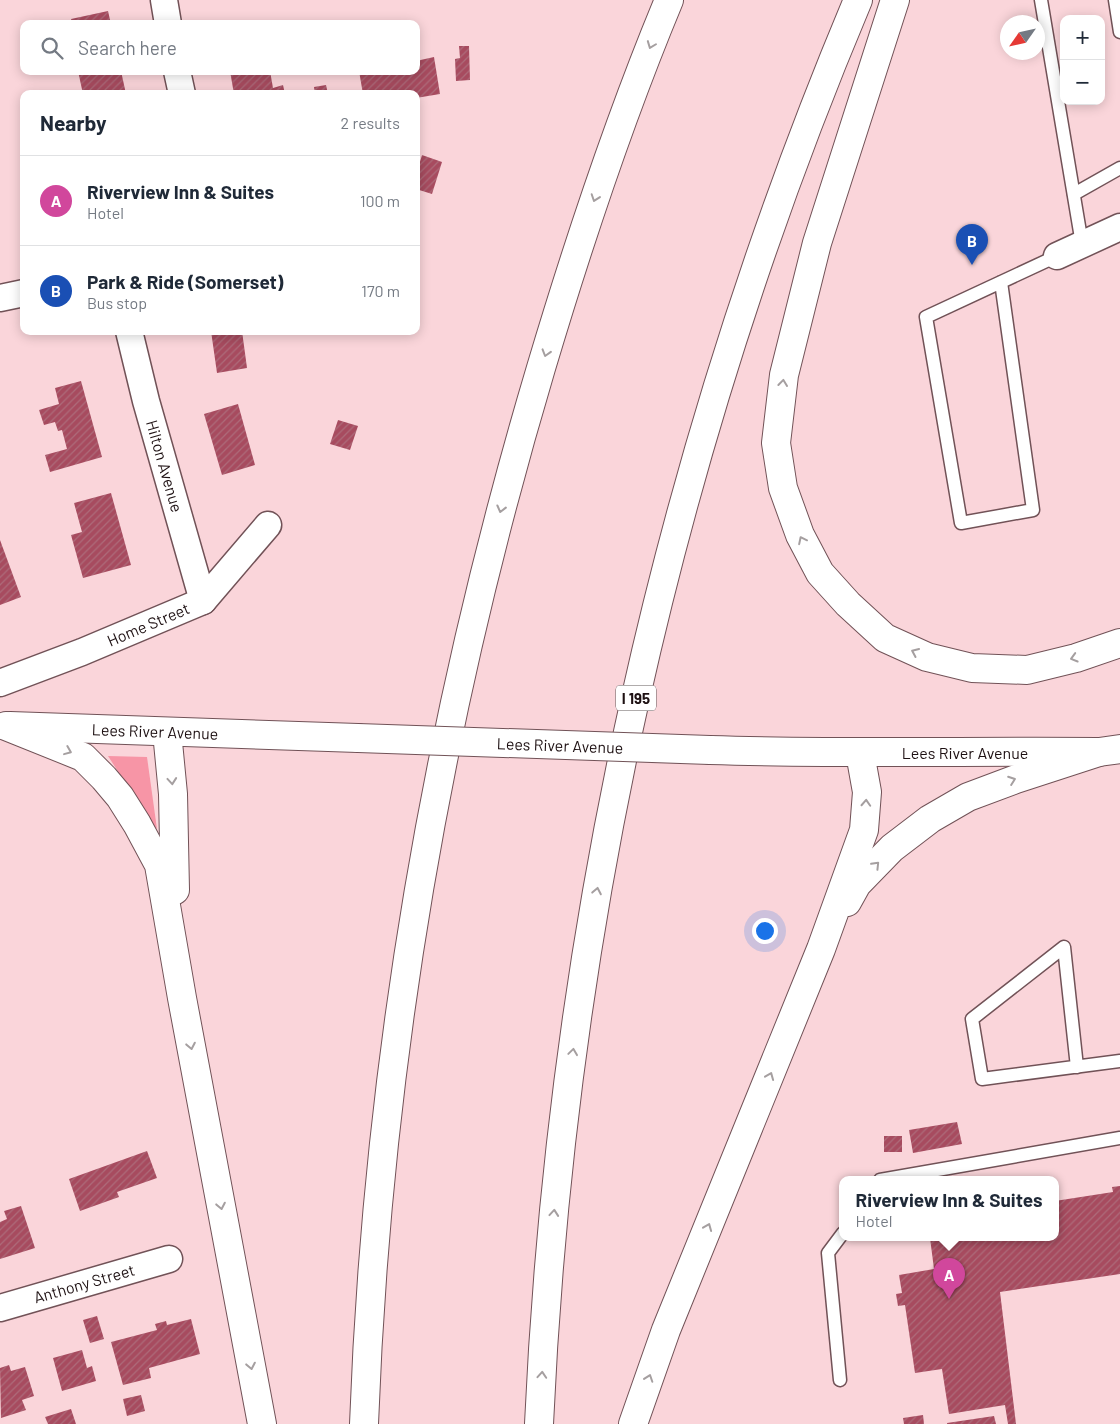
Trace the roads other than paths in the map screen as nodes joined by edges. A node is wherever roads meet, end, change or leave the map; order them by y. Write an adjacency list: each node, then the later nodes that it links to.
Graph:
1 (165, 0): 7 (street)
2 (669, 0): 39 (main road, one-way to 39)
3 (858, 0): 40 (main road, I 195, one-way to 3)
4 (894, 0): 22 (main road, one-way to 4)
5 (1041, 0): 12 (lane)
6 (1115, 0): 8 (lane)
7 (168, 20)
8 (1120, 32)
9 (178, 75): 10 (street)
10 (181, 90)
11 (1120, 168): 12 (lane)
12 (1074, 194): 14 (lane)
13 (1120, 226): 14 (street)
14 (1082, 244): 15 (street)
15 (1057, 256): 16 (lane)
16 (1001, 282): 16 (lane)
17 (20, 294): 18 (street)
18 (0, 298)
19 (129, 335): 21 (street, Hilton Avenue)
20 (268, 525): 21 (street, Home Street)
21 (203, 601): 23 (street, Home Street)
22 (1120, 643)
23 (0, 683)
24 (3, 726): 25 (main road, Lees River Avenue); 29 (main road, one-way to 29)
25 (167, 732): 27 (main road, Lees River Avenue, bridge); 29 (main road, one-way to 29)
26 (1109, 751): 27 (main road, Lees River Avenue); 28 (main road, one-way to 26)
27 (860, 753): 28 (main road, one-way to 27)
28 (821, 949): 41 (main road, one-way to 28)
29 (182, 998): 38 (main road, one-way to 38)
30 (1120, 1061): 31 (lane)
31 (1077, 1067): 31 (lane)
32 (1120, 1138): 33 (lane)
33 (903, 1176)
34 (839, 1238): 37 (lane)
35 (168, 1259): 36 (street, Anthony Street)
36 (0, 1308)
37 (840, 1380)
38 (262, 1424)
39 (364, 1424)
40 (540, 1424)
41 (633, 1424)

